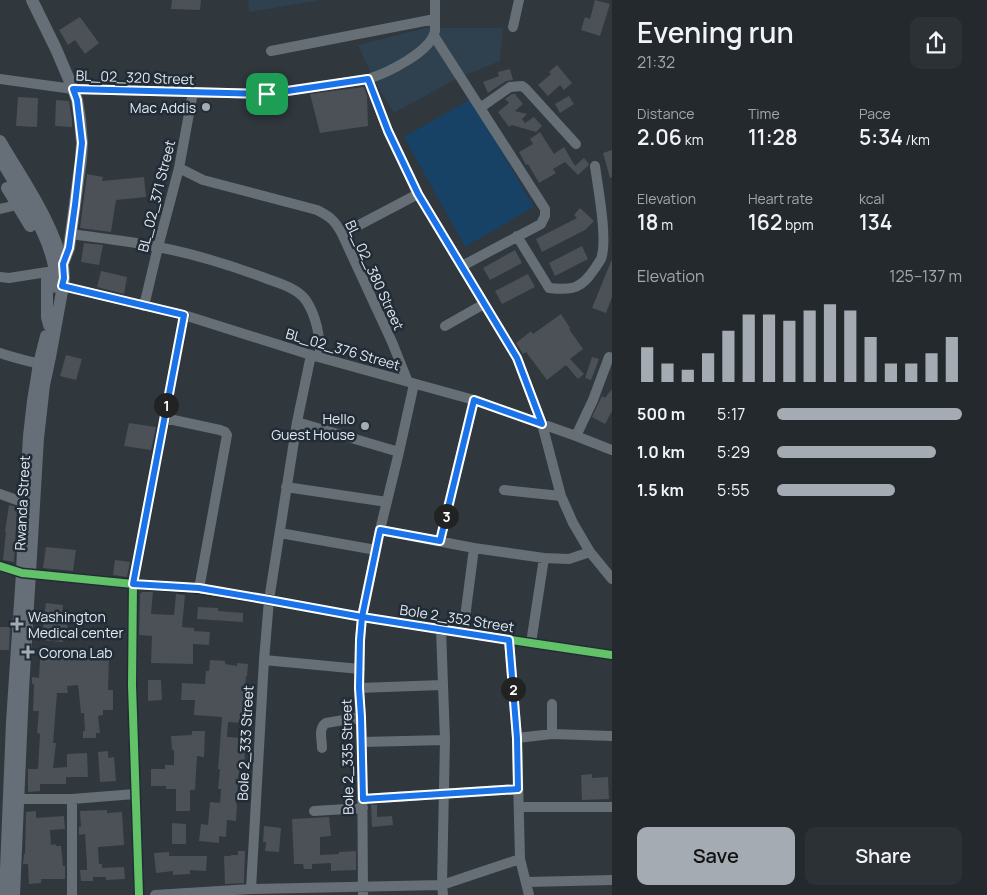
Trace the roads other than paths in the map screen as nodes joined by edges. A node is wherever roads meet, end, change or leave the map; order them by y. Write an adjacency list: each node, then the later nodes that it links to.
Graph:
1 (32, 0): 10 (main road, Rwanda Street)
2 (434, 0): 4 (street)
3 (519, 0): 5 (street)
4 (435, 19): 6 (street); 7 (street)
5 (514, 27)
6 (434, 36): 9 (street, BL_02_320 Street); 12 (street)
7 (271, 51)
8 (0, 79): 10 (street, BL_02_320 Street)
9 (368, 79): 11 (street, BL_02_320 Street); 19 (street)
10 (73, 89): 11 (street, BL_02_320 Street); 22 (main road, Rwanda Street)
11 (193, 92): 17 (street, BL_02_371 Street)
12 (480, 108): 14 (street); 24 (street)
13 (0, 141): 26 (main road)
14 (576, 144)
15 (0, 158): 34 (main road)
16 (595, 166): 24 (street)
17 (179, 168): 23 (street, BL_02_380 Street); 25 (street, BL_02_371 Street)
18 (0, 175): 20 (main road, Rwanda Street)
19 (418, 194): 23 (street); 27 (street)
20 (17, 205): 21 (street); 28 (main road, Rwanda Street)
21 (0, 209)
22 (70, 234): 25 (street, Bole 2_333 Street); 26 (main road, Rwanda Street)
23 (342, 234): 40 (street, BL_02_380 Street)
24 (517, 236): 27 (street)
25 (158, 247): 32 (street, BL_02_371 Street); 37 (street, Bole 2_333 Street)
26 (63, 264): 30 (main road, Rwanda Street)
27 (462, 266): 31 (street)
28 (47, 272): 29 (street); 34 (main road, Rwanda Street)
29 (0, 277)
30 (62, 286): 32 (street, BL_02_376 Street); 62 (main road, Rwanda Street)
31 (484, 304): 35 (street); 44 (street)
32 (144, 306): 33 (street, BL_02_376 Street)
33 (184, 315): 37 (street, BL_02_376 Street); 42 (street)
34 (51, 319): 39 (main road, Rwanda Street)
35 (445, 326)
36 (0, 353): 39 (street)
37 (315, 356): 40 (street, BL_02_376 Street); 43 (street, Bole 2_333 Street)
38 (609, 357): 45 (street)
39 (39, 364): 53 (main road, Rwanda Street)
40 (411, 383): 41 (street, BL_02_376 Street); 47 (street, Bole 2_335 Street)
41 (474, 400): 44 (street, BL_02_376 Street); 56 (street)
42 (164, 418): 64 (street); 65 (street)
43 (297, 422): 47 (street); 48 (street, Bole 2_333 Street)
44 (542, 424): 45 (street, BL_02_376 Street); 51 (street)
45 (576, 436): 46 (street, BL_02_376 Street)
46 (612, 450)
47 (399, 452): 52 (street, Bole 2_335 Street)
48 (286, 487): 52 (street); 55 (street, Bole 2_333 Street)
49 (504, 490): 51 (street)
50 (0, 494): 53 (street)
51 (561, 496): 59 (street)
52 (387, 502): 54 (street, Bole 2_335 Street)
53 (24, 503): 62 (main road, Rwanda Street)
54 (380, 530): 56 (street); 58 (street, Bole 2_335 Street)
55 (280, 533): 58 (street); 66 (street, Bole 2_333 Street)
56 (440, 541): 57 (street)
57 (474, 548): 60 (street); 69 (street)
58 (376, 550): 67 (street, Bole 2_335 Street)
59 (590, 552): 60 (street); 63 (street)
60 (544, 558): 71 (street)
61 (0, 566): 62 (street, Bole 2_352 Street)
62 (26, 573): 64 (street, Bole 2_352 Street); 88 (main road, Rwanda Street); 94 (main road, Rwanda Street)
63 (612, 579)
64 (133, 584): 65 (street, Bole 2_352 Street); 86 (street)
65 (199, 588): 66 (street, Bole 2_352 Street)
66 (269, 600): 67 (street, Bole 2_352 Street); 73 (street, Bole 2_333 Street)
67 (362, 617): 68 (street, Bole 2_352 Street); 74 (street, Bole 2_335 Street)
68 (440, 629): 69 (street, Bole 2_352 Street); 75 (street)
69 (463, 633): 70 (street, Bole 2_352 Street)
70 (509, 640): 71 (street, Bole 2_352 Street); 81 (street)
71 (531, 643): 72 (street, Bole 2_352 Street)
72 (612, 655)
73 (264, 660): 74 (street); 98 (street, Bole 2_333 Street)
74 (360, 669): 76 (street, Bole 2_335 Street)
75 (442, 685): 76 (street); 82 (street)
76 (359, 688): 78 (street, Bole 2_335 Street)
77 (552, 704): 79 (street)
78 (361, 717): 83 (street, Bole 2_335 Street); 84 (street)
79 (552, 734): 80 (street); 81 (street)
80 (612, 736)
81 (517, 738): 85 (street)
82 (445, 740): 83 (street); 87 (street)
83 (362, 742): 90 (street, Bole 2_335 Street)
84 (322, 748)
85 (518, 789): 87 (street); 91 (street)
86 (135, 794): 89 (street); 104 (street)
87 (443, 794): 90 (street); 100 (street)
88 (18, 799): 89 (street); 94 (main road, Rwanda Street)
89 (72, 799): 103 (street)
90 (363, 804): 93 (street); 99 (street, Bole 2_335 Street)
91 (519, 807): 92 (street); 95 (street)
92 (612, 807)
93 (314, 811)
94 (8, 834): 101 (main road, Rwanda Street); 102 (main road, Rwanda Street)
95 (520, 859): 97 (street); 100 (street)
96 (612, 880): 97 (street)
97 (527, 882): 106 (street)
98 (251, 889): 99 (street); 105 (street)
99 (363, 890): 100 (street)
100 (443, 890)
101 (5, 895)
102 (14, 895)
103 (72, 895)
104 (140, 895)
105 (155, 895)
106 (529, 895)

